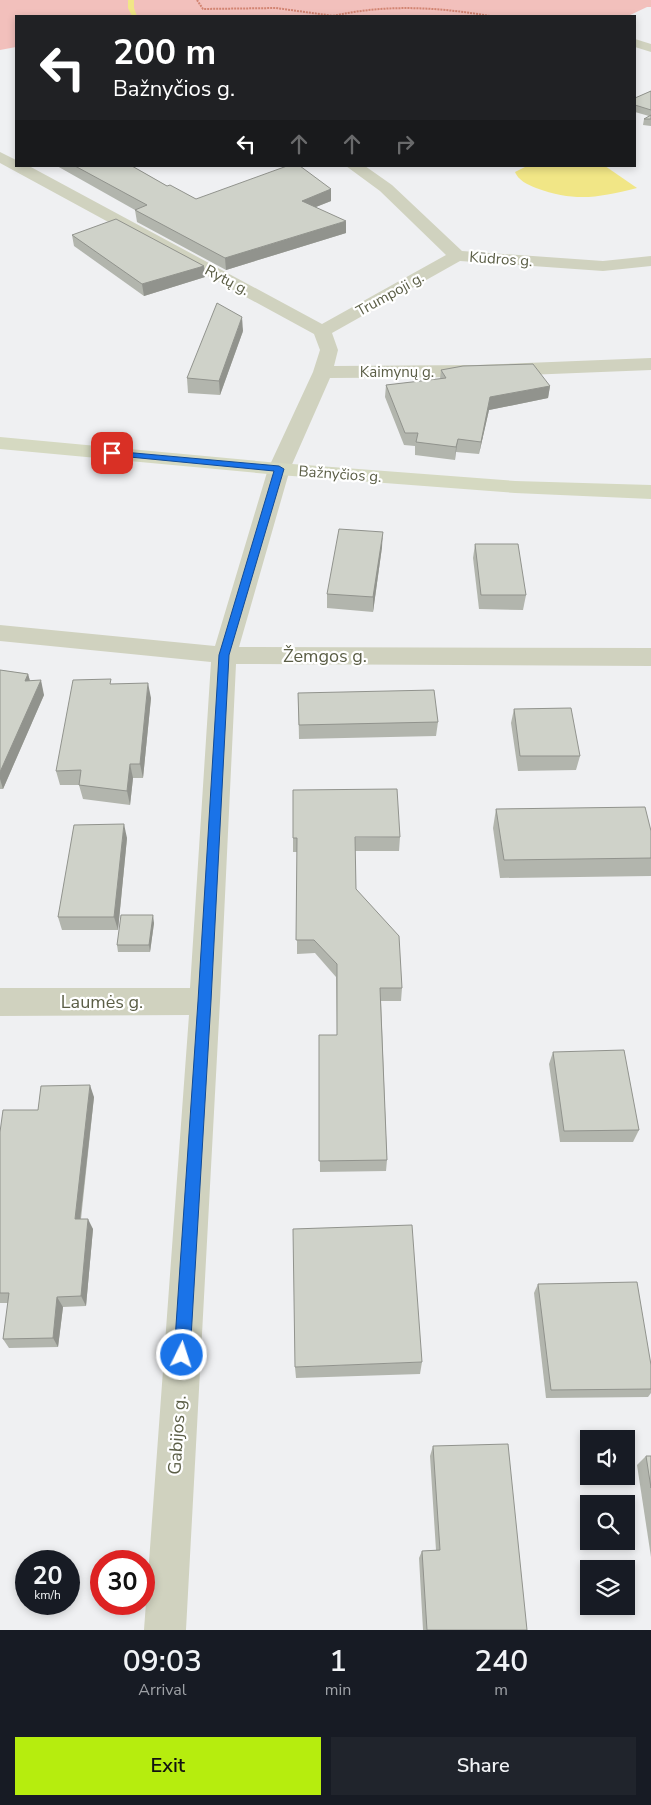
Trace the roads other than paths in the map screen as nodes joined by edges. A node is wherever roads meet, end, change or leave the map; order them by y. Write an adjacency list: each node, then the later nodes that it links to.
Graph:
1 (636, 43): 2 (street)
2 (651, 48)
3 (0, 157): 4 (street, Rytų g.)
4 (15, 166)
5 (16, 167): 7 (street); 10 (street, Rytų g.)
6 (355, 167): 8 (street, Kūdros g.)
7 (0, 172)
8 (457, 256): 9 (street, Kūdros g.); 10 (street, Trumpoji g.)
9 (651, 261)
10 (322, 331): 12 (street)
11 (651, 364): 12 (street, Kaimynų g.)
12 (323, 372): 14 (street)
13 (0, 443): 14 (main road, Bažnyčios g.)
14 (279, 469): 15 (main road, Bažnyčios g.); 17 (street, Gabijos g.)
15 (651, 492)
16 (0, 633): 17 (street, Žemgos g.)
17 (224, 655): 18 (street, Žemgos g.); 19 (street, Gabijos g.)
18 (651, 657)
19 (205, 1001): 20 (street, Laumės g.); 21 (street, Gabijos g.)
20 (0, 1002)
21 (165, 1630)

